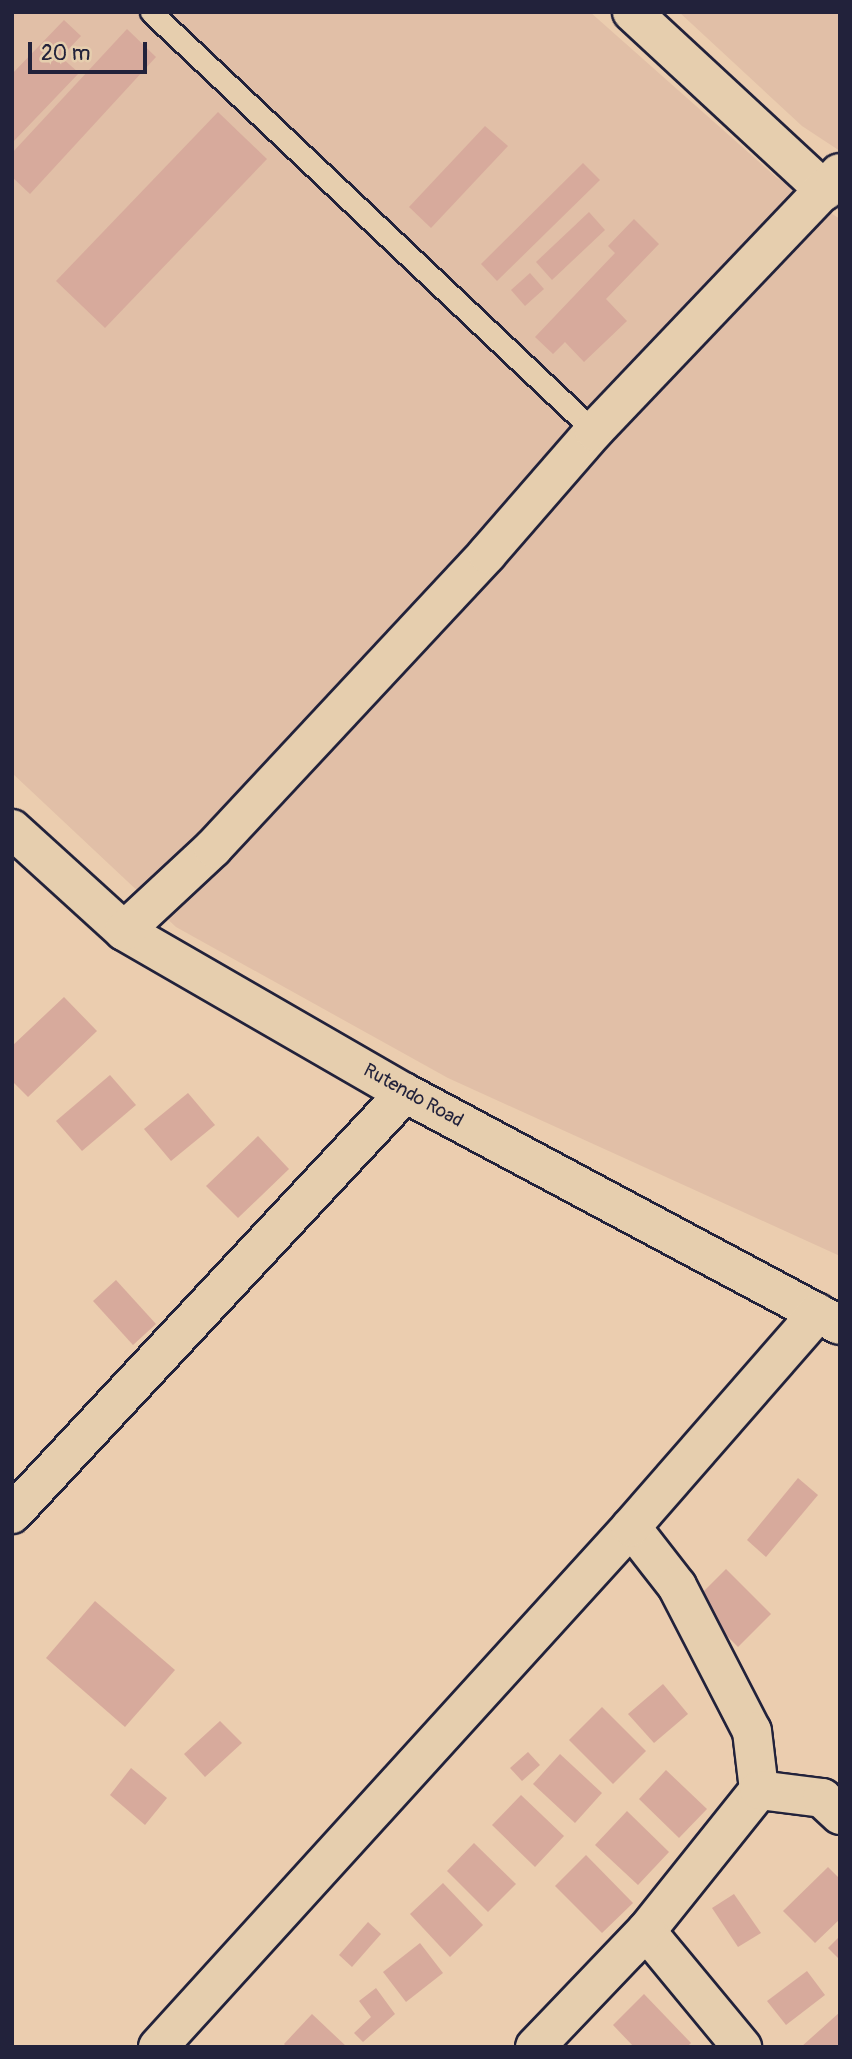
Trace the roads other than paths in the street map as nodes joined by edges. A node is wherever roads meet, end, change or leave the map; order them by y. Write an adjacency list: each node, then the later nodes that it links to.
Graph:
1 (151, 12): 4 (lane)
2 (632, 12): 3 (street)
3 (832, 182): 4 (street)
4 (594, 431): 6 (street)
5 (12, 829): 6 (street, Rutendo Road)
6 (124, 931): 7 (street, Rutendo Road)
7 (405, 1093): 8 (street, Rutendo Road); 9 (street)
8 (829, 1319): 10 (street)
9 (12, 1514)
10 (631, 1527): 11 (street); 14 (street)
11 (759, 1790): 12 (street); 13 (street)
12 (840, 1815)
13 (646, 1931): 15 (street); 16 (street)
14 (158, 2047)
15 (536, 2047)
16 (742, 2047)

